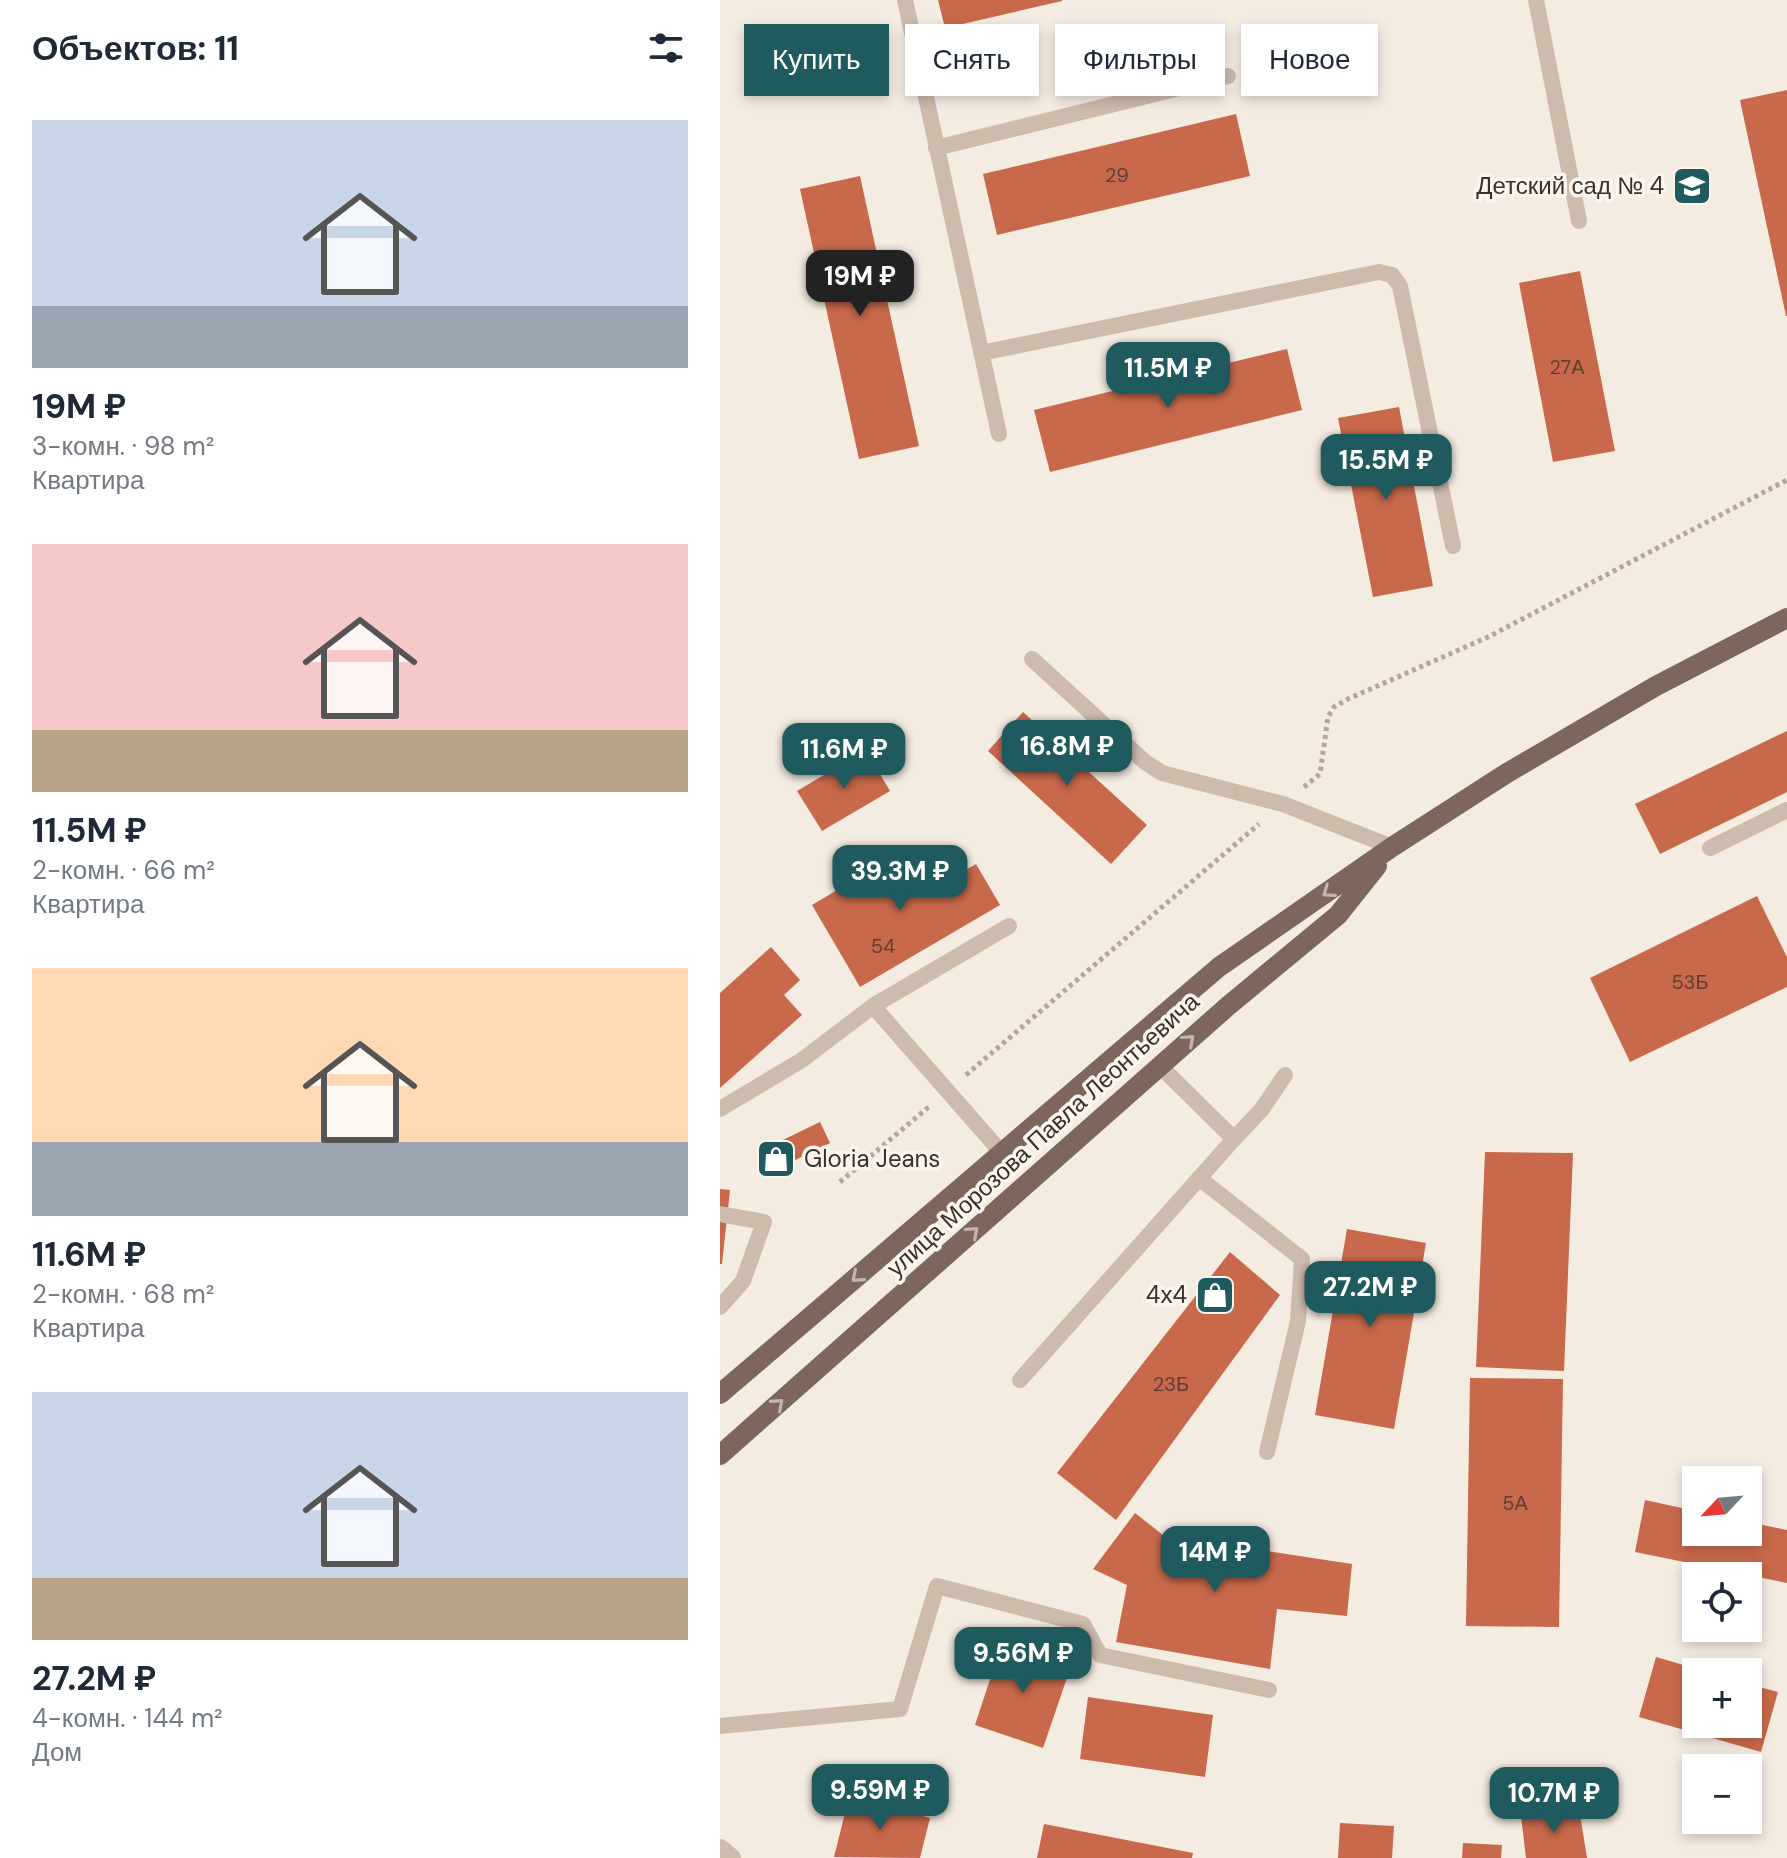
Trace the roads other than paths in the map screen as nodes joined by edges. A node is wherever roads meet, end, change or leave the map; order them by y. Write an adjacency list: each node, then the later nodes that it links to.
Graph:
1 (905, 0): 4 (lane)
2 (1536, 0): 5 (lane)
3 (1228, 76): 4 (lane)
4 (936, 148): 6 (lane)
5 (1579, 221)
6 (981, 353): 7 (lane); 8 (lane)
7 (999, 434)
8 (1453, 546)
9 (1787, 618): 12 (main road, улица Морозова Павла Леонтьевича)
10 (1032, 659): 12 (lane)
11 (1787, 810): 13 (lane)
12 (1392, 847): 16 (main road, улица Морозова Павла Леонтьевича, one-way to 12); 20 (main road, улица Морозова Павла Леонтьевича, one-way to 20)
13 (1710, 848)
14 (1009, 926): 15 (lane)
15 (873, 1006): 18 (lane); 20 (lane)
16 (1160, 1066): 19 (lane); 27 (main road, улица Морозова Павла Леонтьевича, one-way to 16)
17 (1285, 1075): 19 (lane)
18 (720, 1109)
19 (1234, 1139): 21 (lane)
20 (1001, 1152): 25 (main road, улица Морозова Павла Леонтьевича, one-way to 25)
21 (1199, 1178): 24 (lane); 26 (lane)
22 (720, 1214): 23 (lane)
23 (720, 1307)
24 (1020, 1380)
25 (720, 1394)
26 (1267, 1452)
27 (720, 1455)
28 (1269, 1690): 29 (lane)
29 (720, 1726)
30 (720, 1849): 31 (street)
31 (731, 1858)

